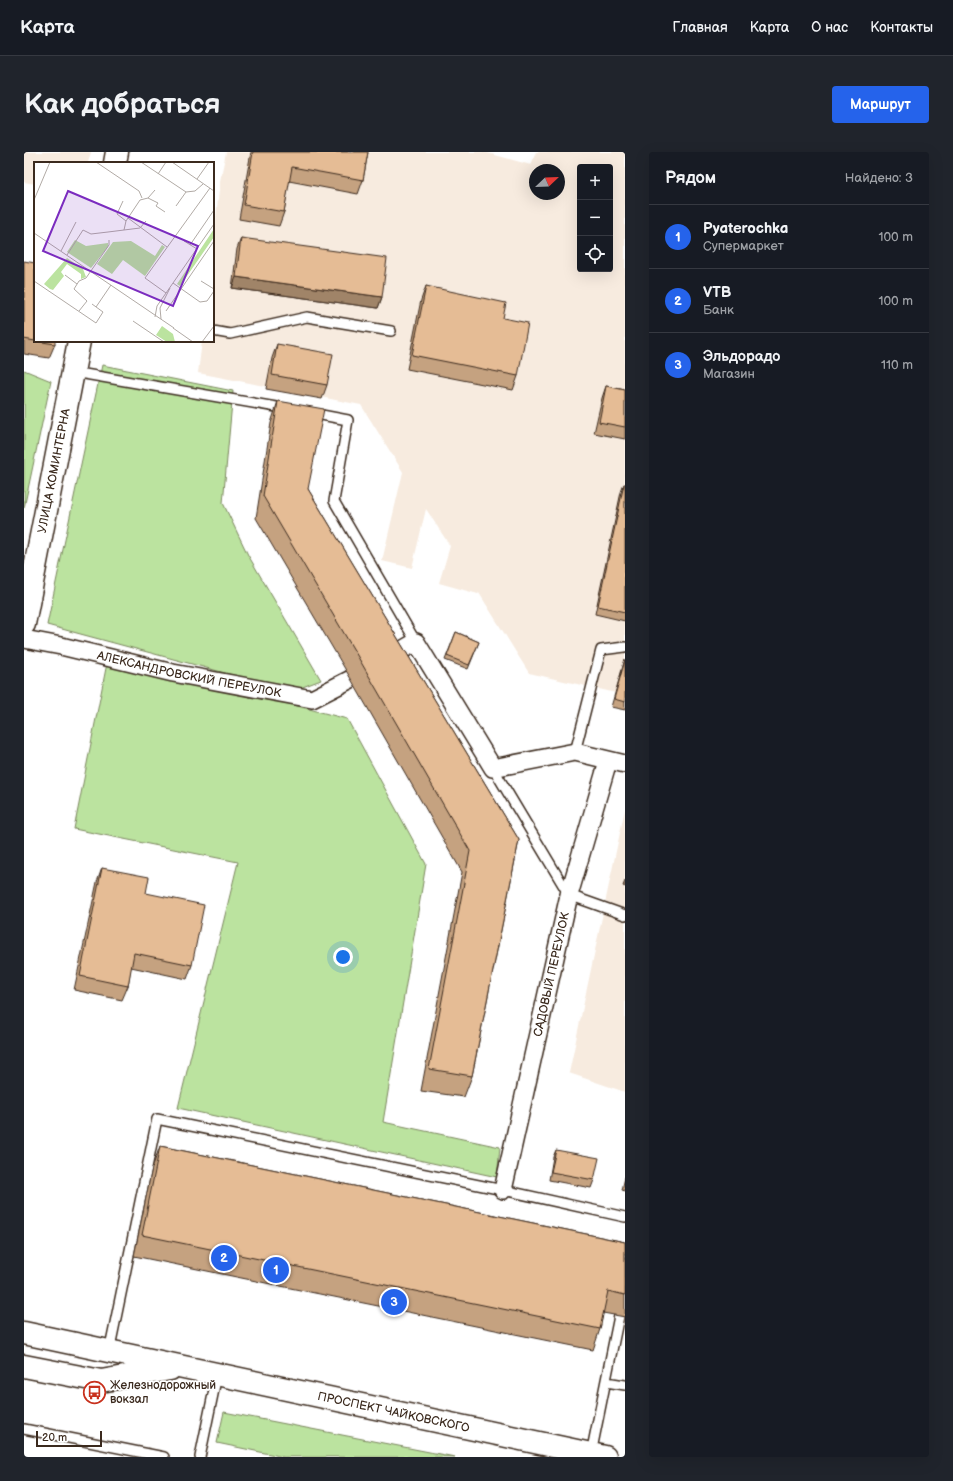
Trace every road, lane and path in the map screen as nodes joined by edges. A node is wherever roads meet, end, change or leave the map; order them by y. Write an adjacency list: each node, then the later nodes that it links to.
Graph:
1 (117, 152): 2 (main road)
2 (115, 162)
3 (214, 331): 4 (lane)
4 (391, 331)
5 (79, 342): 6 (main road, УЛИЦА КОМИНТЕРНА)
6 (73, 372): 7 (main road, УЛИЦА КОМИНТЕРНА); 9 (lane)
7 (24, 624)
8 (24, 639): 12 (street, АЛЕКСАНДРОВСКИЙ ПЕРЕУЛОК)
9 (416, 642): 11 (street); 15 (street)
10 (625, 647): 13 (lane)
11 (388, 658)
12 (351, 679)
13 (575, 752): 14 (street); 15 (street)
14 (617, 762): 16 (street, САДОВЫЙ ПЕРЕУЛОК)
15 (493, 768): 16 (lane)
16 (569, 895): 17 (lane); 18 (street, САДОВЫЙ ПЕРЕУЛОК)
17 (625, 915)
18 (503, 1190): 19 (lane); 22 (lane)
19 (625, 1217)
20 (619, 1316): 26 (lane)
21 (24, 1334): 22 (main road, ПРОСПЕКТ ЧАЙКОВСКОГО)
22 (109, 1352): 24 (main road, ПРОСПЕКТ ЧАЙКОВСКОГО)
23 (24, 1366): 24 (main road, ПРОСПЕКТ ЧАЙКОВСКОГО)
24 (182, 1367): 25 (main road, ПРОСПЕКТ ЧАЙКОВСКОГО)
25 (217, 1375): 29 (main road, ПРОСПЕКТ ЧАЙКОВСКОГО); 31 (lane)
26 (606, 1382): 27 (lane); 29 (lane)
27 (625, 1386)
28 (24, 1429): 30 (lane)
29 (598, 1456)
30 (164, 1457)
31 (200, 1457)

